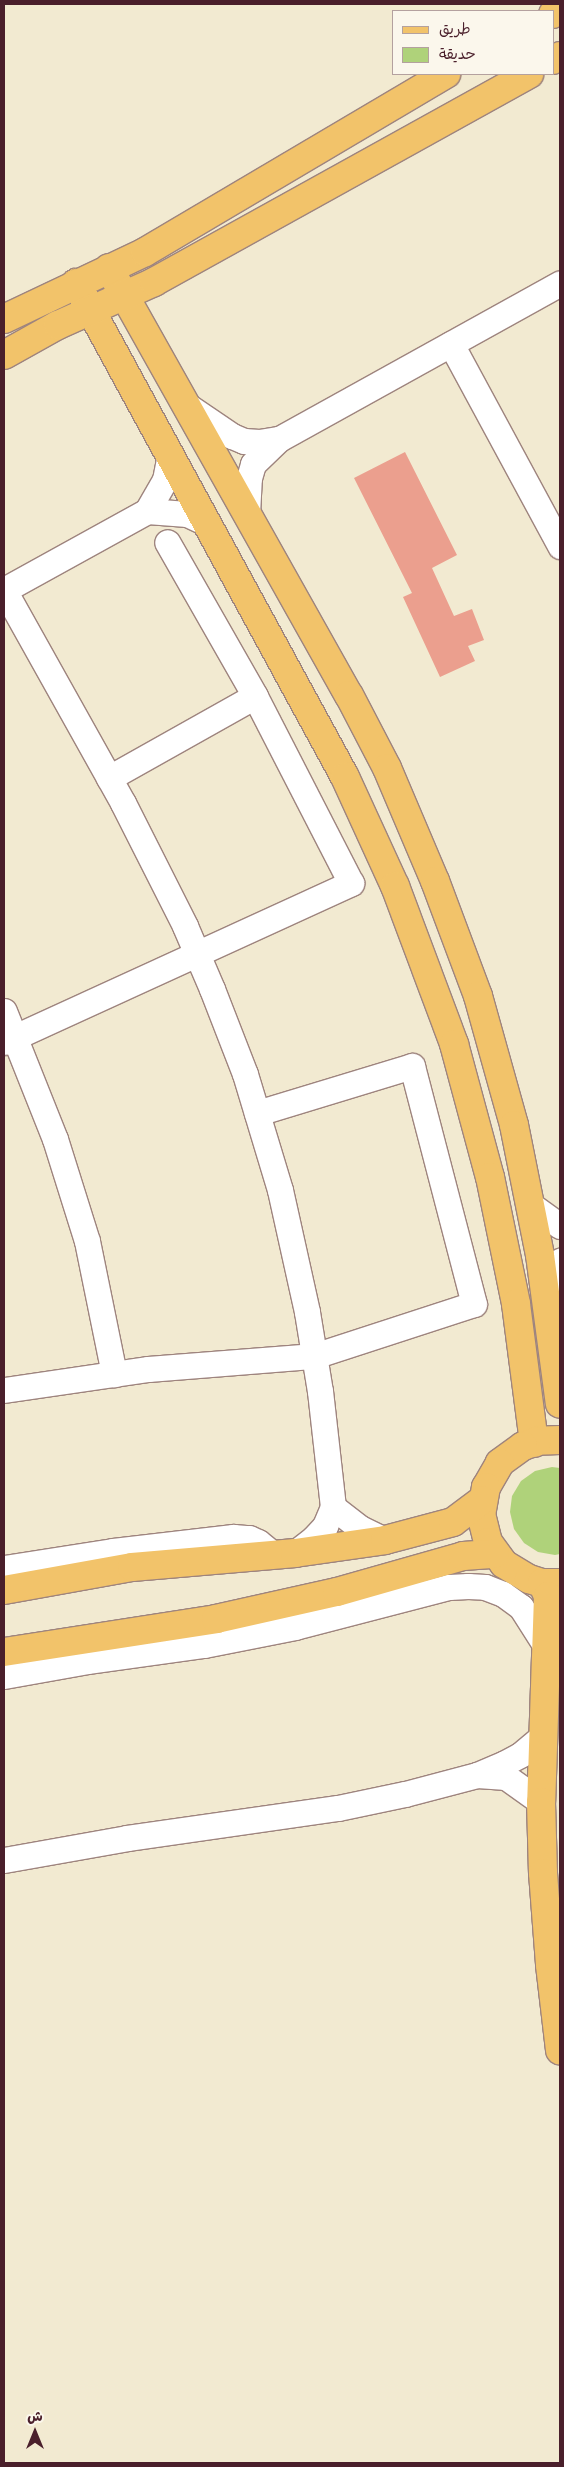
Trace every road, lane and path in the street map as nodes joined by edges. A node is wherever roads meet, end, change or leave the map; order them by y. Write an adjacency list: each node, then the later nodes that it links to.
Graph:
1 (444, 75): 3 (main road)
2 (527, 75): 6 (main road)
3 (109, 268): 4 (main road); 6 (main road)
4 (76, 283): 7 (main road); 8 (main road)
5 (560, 283): 9 (street)
6 (124, 295): 7 (main road); 11 (main road)
7 (91, 310): 10 (main road); 13 (main road)
8 (4, 319)
9 (451, 344): 12 (street); 18 (street)
10 (4, 355)
11 (185, 404): 12 (street); 15 (main road)
12 (279, 439): 15 (street)
13 (170, 455): 14 (street); 16 (main road)
14 (148, 511): 16 (street); 19 (street)
15 (247, 514): 26 (main road)
16 (206, 522): 36 (main road)
17 (167, 542): 20 (street)
18 (560, 546)
19 (4, 590): 21 (street)
20 (255, 696): 21 (street); 22 (street)
21 (109, 778): 22 (street)
22 (197, 953): 24 (street); 25 (street)
23 (4, 1011): 24 (street)
24 (9, 1039): 32 (street)
25 (257, 1113): 31 (street); 31 (street)
26 (531, 1205): 27 (street); 29 (main road)
27 (560, 1226)
28 (560, 1261): 29 (street)
29 (546, 1298): 30 (main road)
30 (557, 1353): 34 (main road)
31 (314, 1356): 32 (street); 38 (street)
32 (114, 1374): 33 (street)
33 (4, 1390)
34 (560, 1404)
35 (560, 1440): 36 (main road)
36 (534, 1443): 37 (main road)
37 (482, 1500): 39 (main road); 41 (main road)
38 (333, 1507): 39 (street); 40 (street)
39 (384, 1540): 40 (main road)
40 (284, 1553): 42 (street); 44 (main road)
41 (495, 1554): 43 (main road); 46 (main road)
42 (4, 1568)
43 (551, 1583): 45 (main road)
44 (4, 1590)
45 (547, 1648): 47 (street); 48 (main road)
46 (4, 1652)
47 (4, 1676)
48 (543, 1736): 49 (street); 50 (main road)
49 (477, 1775): 50 (street); 51 (street)
50 (541, 1802): 52 (main road)
51 (4, 1860)
52 (560, 2050)

